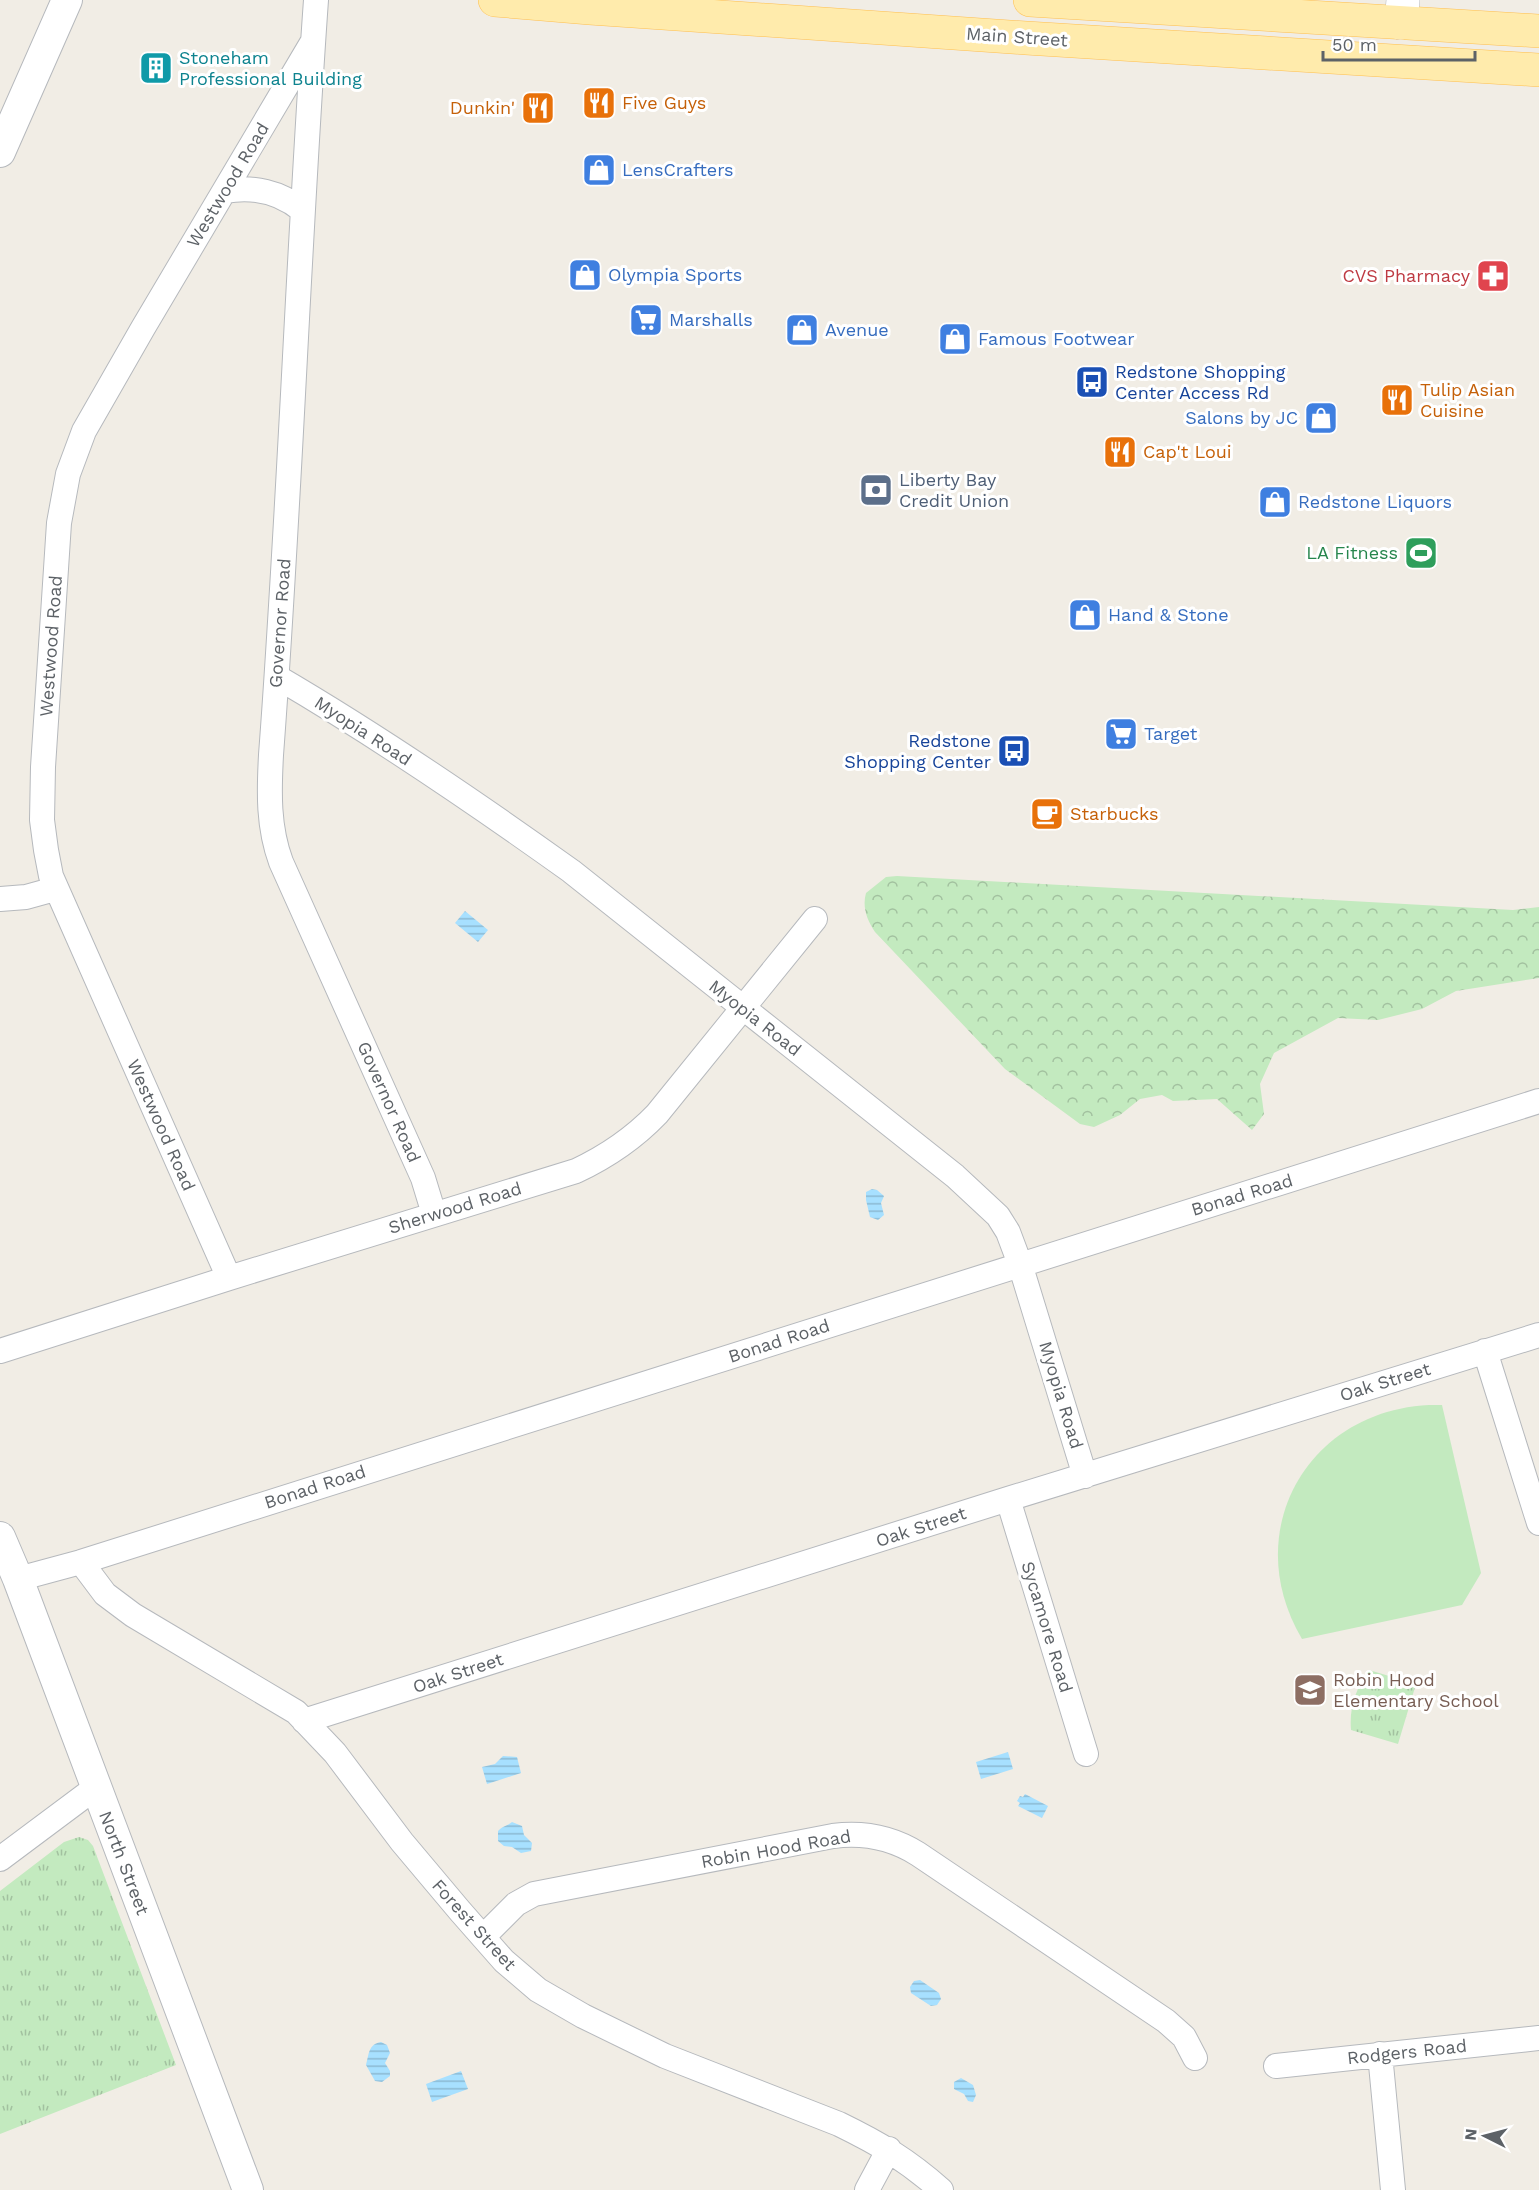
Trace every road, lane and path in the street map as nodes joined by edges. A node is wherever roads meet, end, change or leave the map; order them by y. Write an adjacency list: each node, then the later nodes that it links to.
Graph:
1 (67, 0): 10 (street)
2 (315, 0): 8 (street, Governor Road)
3 (495, 0): 9 (main road, Main Street)
4 (1030, 0): 5 (main road)
5 (1122, 3): 6 (main road)
6 (1402, 12): 7 (main road)
7 (1539, 31)
8 (313, 41): 11 (street, Westwood Road); 12 (street, Governor Road)
9 (1539, 70)
10 (0, 152)
11 (225, 191): 12 (street); 14 (street, Westwood Road)
12 (302, 210): 13 (street, Governor Road)
13 (277, 677): 17 (street, Myopia Road); 19 (street, Governor Road)
14 (55, 889): 15 (street); 21 (street, Westwood Road)
15 (0, 899)
16 (815, 919): 17 (street, Sherwood Road)
17 (743, 1009): 19 (street, Sherwood Road); 20 (street, Myopia Road)
18 (1539, 1101): 20 (street, Bonad Road)
19 (434, 1214): 21 (street, Sherwood Road)
20 (1020, 1264): 25 (street, Myopia Road); 29 (street, Bonad Road)
21 (229, 1278): 24 (street, Sherwood Road)
22 (1539, 1335): 23 (street, Oak Street)
23 (1485, 1351): 25 (street, Oak Street); 27 (street)
24 (0, 1352)
25 (1085, 1476): 26 (street, Oak Street)
26 (1008, 1499): 31 (street, Oak Street); 32 (street, Sycamore Road)
27 (1539, 1523)
28 (0, 1537): 30 (street, North Street)
29 (81, 1562): 30 (street, Bonad Road); 31 (street, Forest Street)
30 (18, 1579): 33 (street, North Street)
31 (304, 1721): 35 (street, Forest Street)
32 (1086, 1754)
33 (95, 1788): 34 (street); 41 (street, North Street)
34 (0, 1859)
35 (483, 1937): 38 (street, Robin Hood Road); 40 (street, Forest Street)
36 (1539, 2038): 37 (street, Rodgers Road)
37 (1380, 2054): 39 (street, Rodgers Road); 44 (street)
38 (1195, 2058)
39 (1276, 2066)
40 (889, 2149): 42 (street); 43 (street, Forest Street)
41 (248, 2190)
42 (867, 2190)
43 (941, 2190)
44 (1393, 2190)

